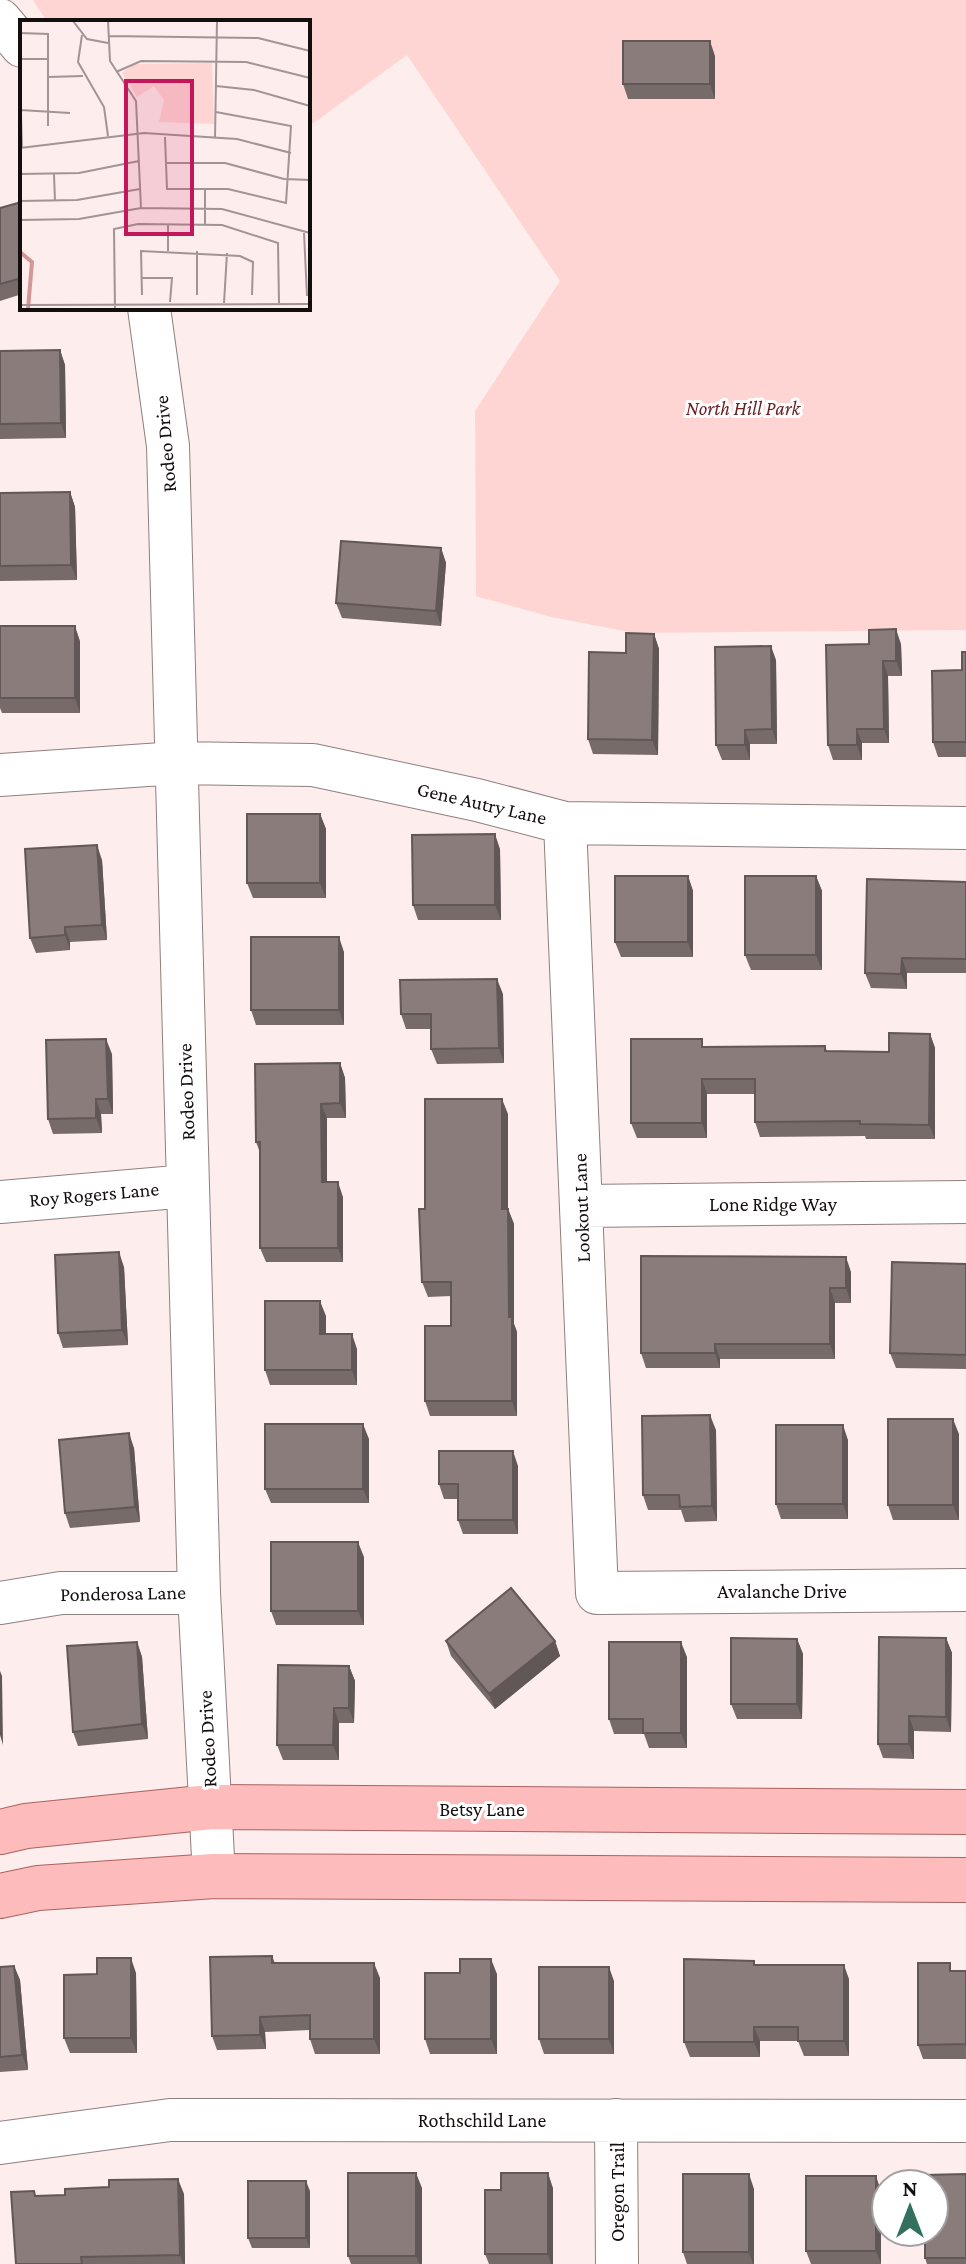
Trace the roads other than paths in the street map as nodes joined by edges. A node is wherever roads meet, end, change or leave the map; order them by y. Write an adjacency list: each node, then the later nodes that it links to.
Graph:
1 (0, 20): 2 (street)
2 (20, 44)
3 (149, 310): 4 (street, Rodeo Drive)
4 (177, 763): 5 (street, Gene Autry Lane); 6 (street, Gene Autry Lane); 8 (street, Rodeo Drive)
5 (0, 775)
6 (565, 823): 7 (street, Gene Autry Lane); 11 (street, Lookout Lane)
7 (966, 828)
8 (188, 1186): 9 (street, Roy Rogers Lane); 13 (street, Rodeo Drive)
9 (0, 1202)
10 (966, 1202): 11 (street, Lone Ridge Way)
11 (581, 1206): 14 (street, Lookout Lane)
12 (966, 1590): 14 (street, Avalanche Drive)
13 (199, 1593): 15 (street, Ponderosa Lane); 16 (street, Rodeo Drive)
14 (597, 1593)
15 (0, 1603)
16 (211, 1807): 17 (main road, Betsy Lane); 18 (main road, Betsy Lane); 19 (street, Rodeo Drive)
17 (966, 1812)
18 (0, 1832)
19 (214, 1876): 20 (main road); 21 (main road)
20 (966, 1880)
21 (0, 1896)
22 (616, 2120): 23 (street, Rothschild Lane); 24 (street, Rothschild Lane); 25 (street, Oregon Trail)
23 (966, 2121)
24 (0, 2143)
25 (617, 2264)

